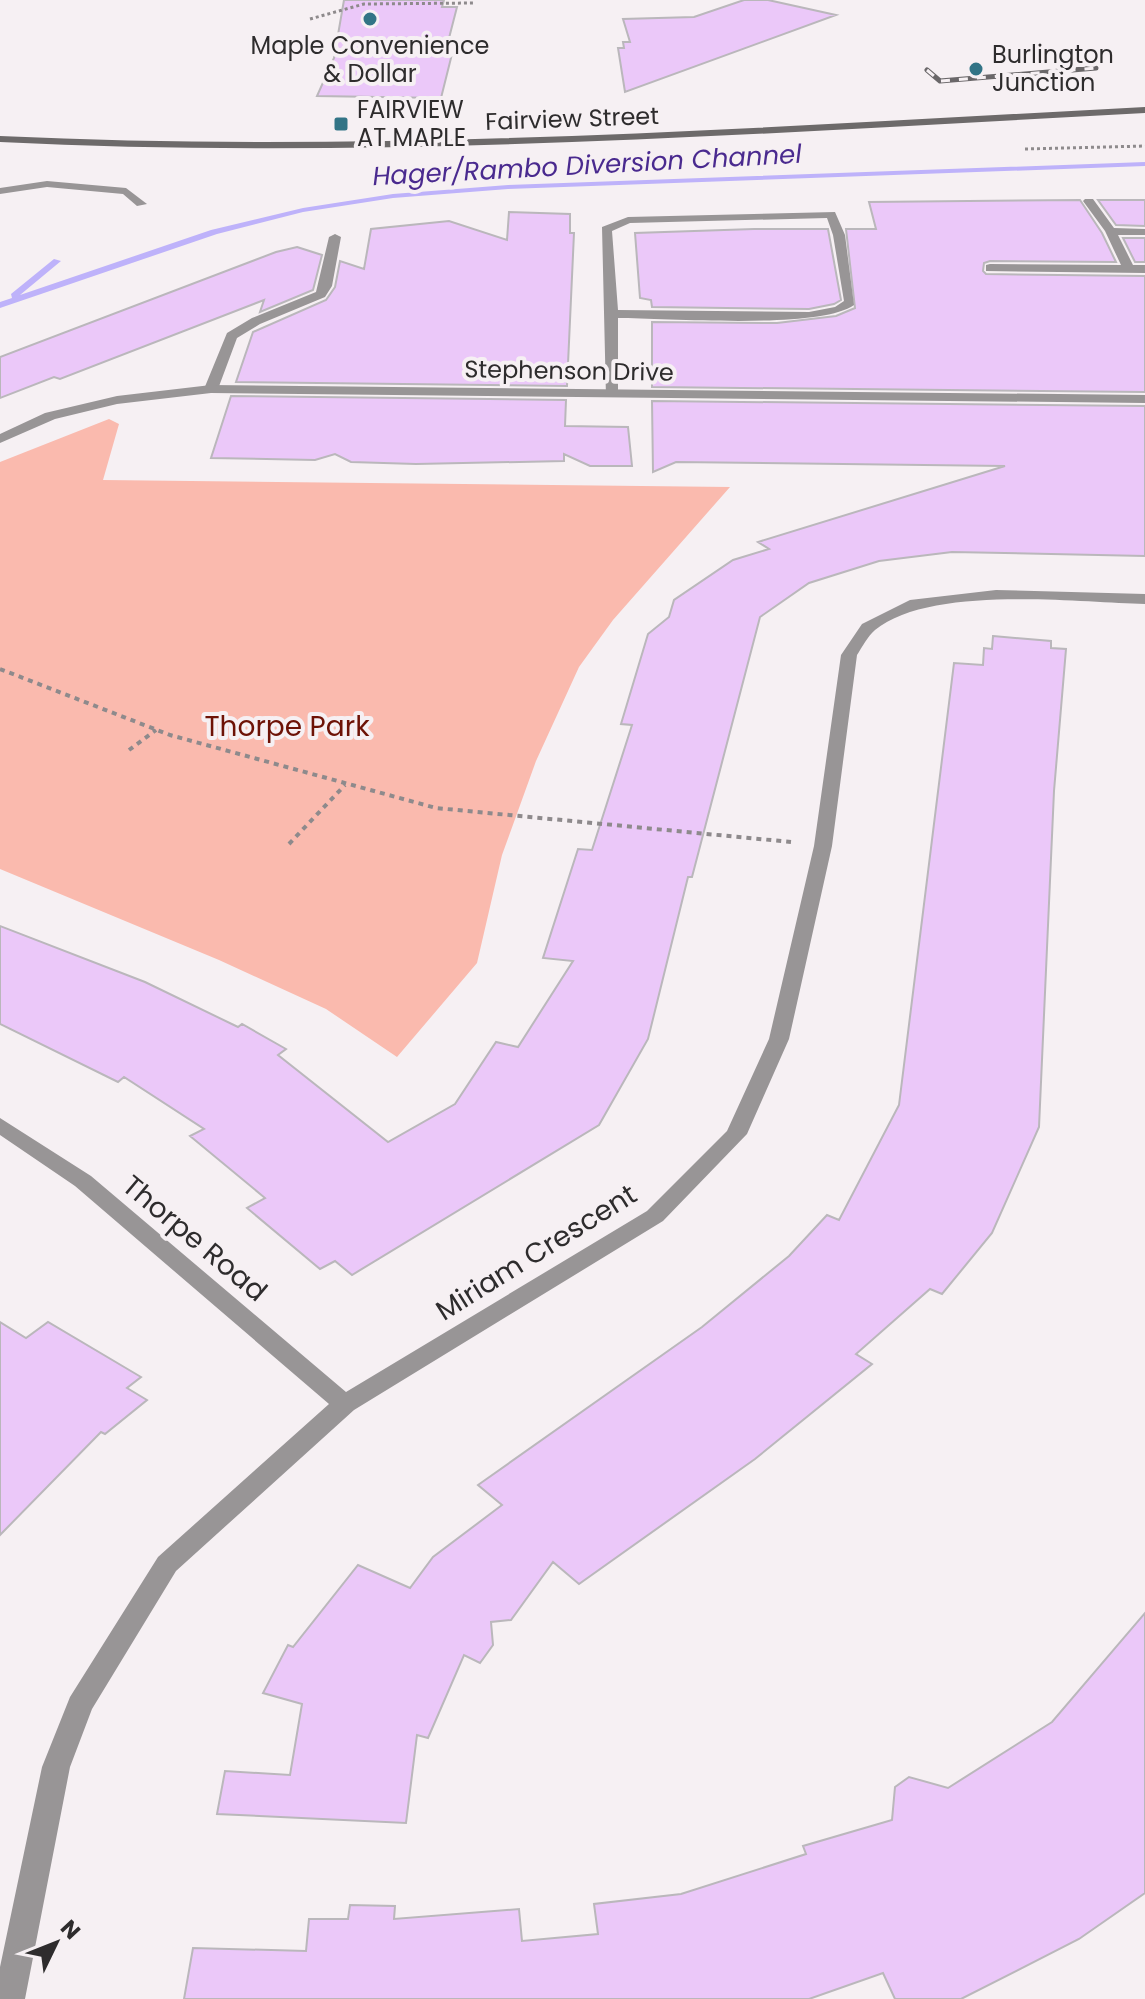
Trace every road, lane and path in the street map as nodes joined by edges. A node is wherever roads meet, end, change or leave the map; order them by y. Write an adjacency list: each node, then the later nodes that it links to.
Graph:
1 (473, 3): 2 (path)
2 (310, 19)
3 (1145, 110): 4 (main road, Fairview Street)
4 (0, 139)
5 (0, 191): 7 (street)
6 (1089, 201): 8 (street)
7 (141, 204)
8 (1111, 231): 9 (street); 12 (street)
9 (1145, 232)
10 (335, 237): 15 (street)
11 (990, 268): 12 (street)
12 (1129, 269): 13 (street)
13 (1145, 269)
14 (612, 314): 14 (street); 16 (street)
15 (211, 389): 16 (street, Stephenson Drive); 18 (street, Stephenson Drive)
16 (611, 394): 17 (street, Stephenson Drive)
17 (1145, 399)
18 (0, 439)
19 (1145, 599): 25 (street, Miriam Crescent)
20 (0, 669): 21 (path)
21 (156, 730): 22 (path); 23 (path)
22 (129, 750)
23 (345, 785): 24 (path); 25 (path)
24 (289, 844)
25 (823, 846): 27 (street, Miriam Crescent)
26 (0, 1125): 27 (street, Thorpe Road)
27 (345, 1404): 28 (street, Miriam Crescent)
28 (9, 1999)

